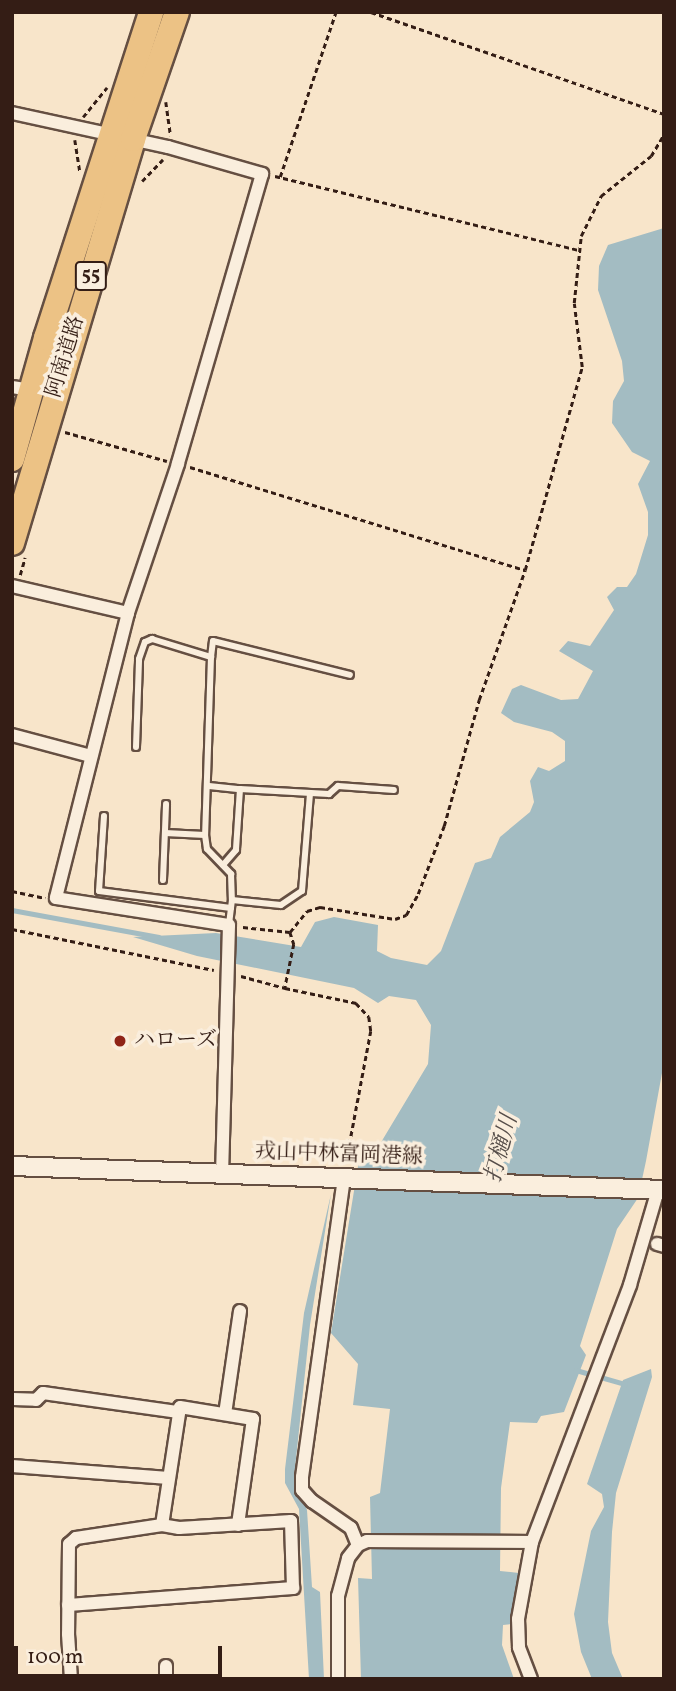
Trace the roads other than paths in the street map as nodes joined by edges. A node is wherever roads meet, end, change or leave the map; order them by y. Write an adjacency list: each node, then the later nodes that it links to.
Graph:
1 (151, 12): 4 (highway, 阿南道路 / 55)
2 (177, 12): 4 (highway, 阿南道路 / 55)
3 (12, 113): 4 (street)
4 (122, 136): 5 (highway, 阿南道路 / 55); 7 (highway, 阿南道路 / 55); 9 (street)
5 (22, 388): 6 (highway, 阿南道路 / 55)
6 (12, 460)
7 (12, 543)
8 (12, 586): 9 (street)
9 (128, 613): 14 (street)
10 (211, 657): 11 (lane); 13 (lane); 15 (lane)
11 (350, 675)
12 (12, 735): 14 (street)
13 (136, 747)
14 (91, 756): 26 (street)
15 (209, 786): 16 (lane); 22 (lane)
16 (240, 789): 18 (lane); 23 (lane)
17 (394, 790): 18 (lane)
18 (310, 793): 25 (lane)
19 (166, 804): 21 (lane)
20 (104, 816): 25 (lane)
21 (165, 833): 22 (lane); 24 (lane)
22 (205, 835): 23 (lane)
23 (223, 865): 25 (lane)
24 (163, 880)
25 (231, 904): 26 (lane)
26 (229, 928): 28 (street)
27 (12, 1166): 28 (main road, 戎山中林富岡港線)
28 (222, 1173): 29 (main road, 戎山中林富岡港線)
29 (348, 1178): 30 (main road, 戎山中林富岡港線); 40 (street)
30 (656, 1190): 39 (street)
31 (240, 1311): 34 (street)
32 (13, 1399): 33 (street)
33 (180, 1412): 34 (street); 36 (street)
34 (225, 1414): 38 (street)
35 (12, 1466): 36 (street)
36 (169, 1478): 37 (street)
37 (162, 1525): 38 (street); 41 (street)
38 (238, 1525): 41 (street)
39 (532, 1542): 40 (street); 44 (street)
40 (363, 1543): 43 (street)
41 (68, 1605): 42 (street)
42 (71, 1679)
43 (338, 1679)
44 (531, 1679)

